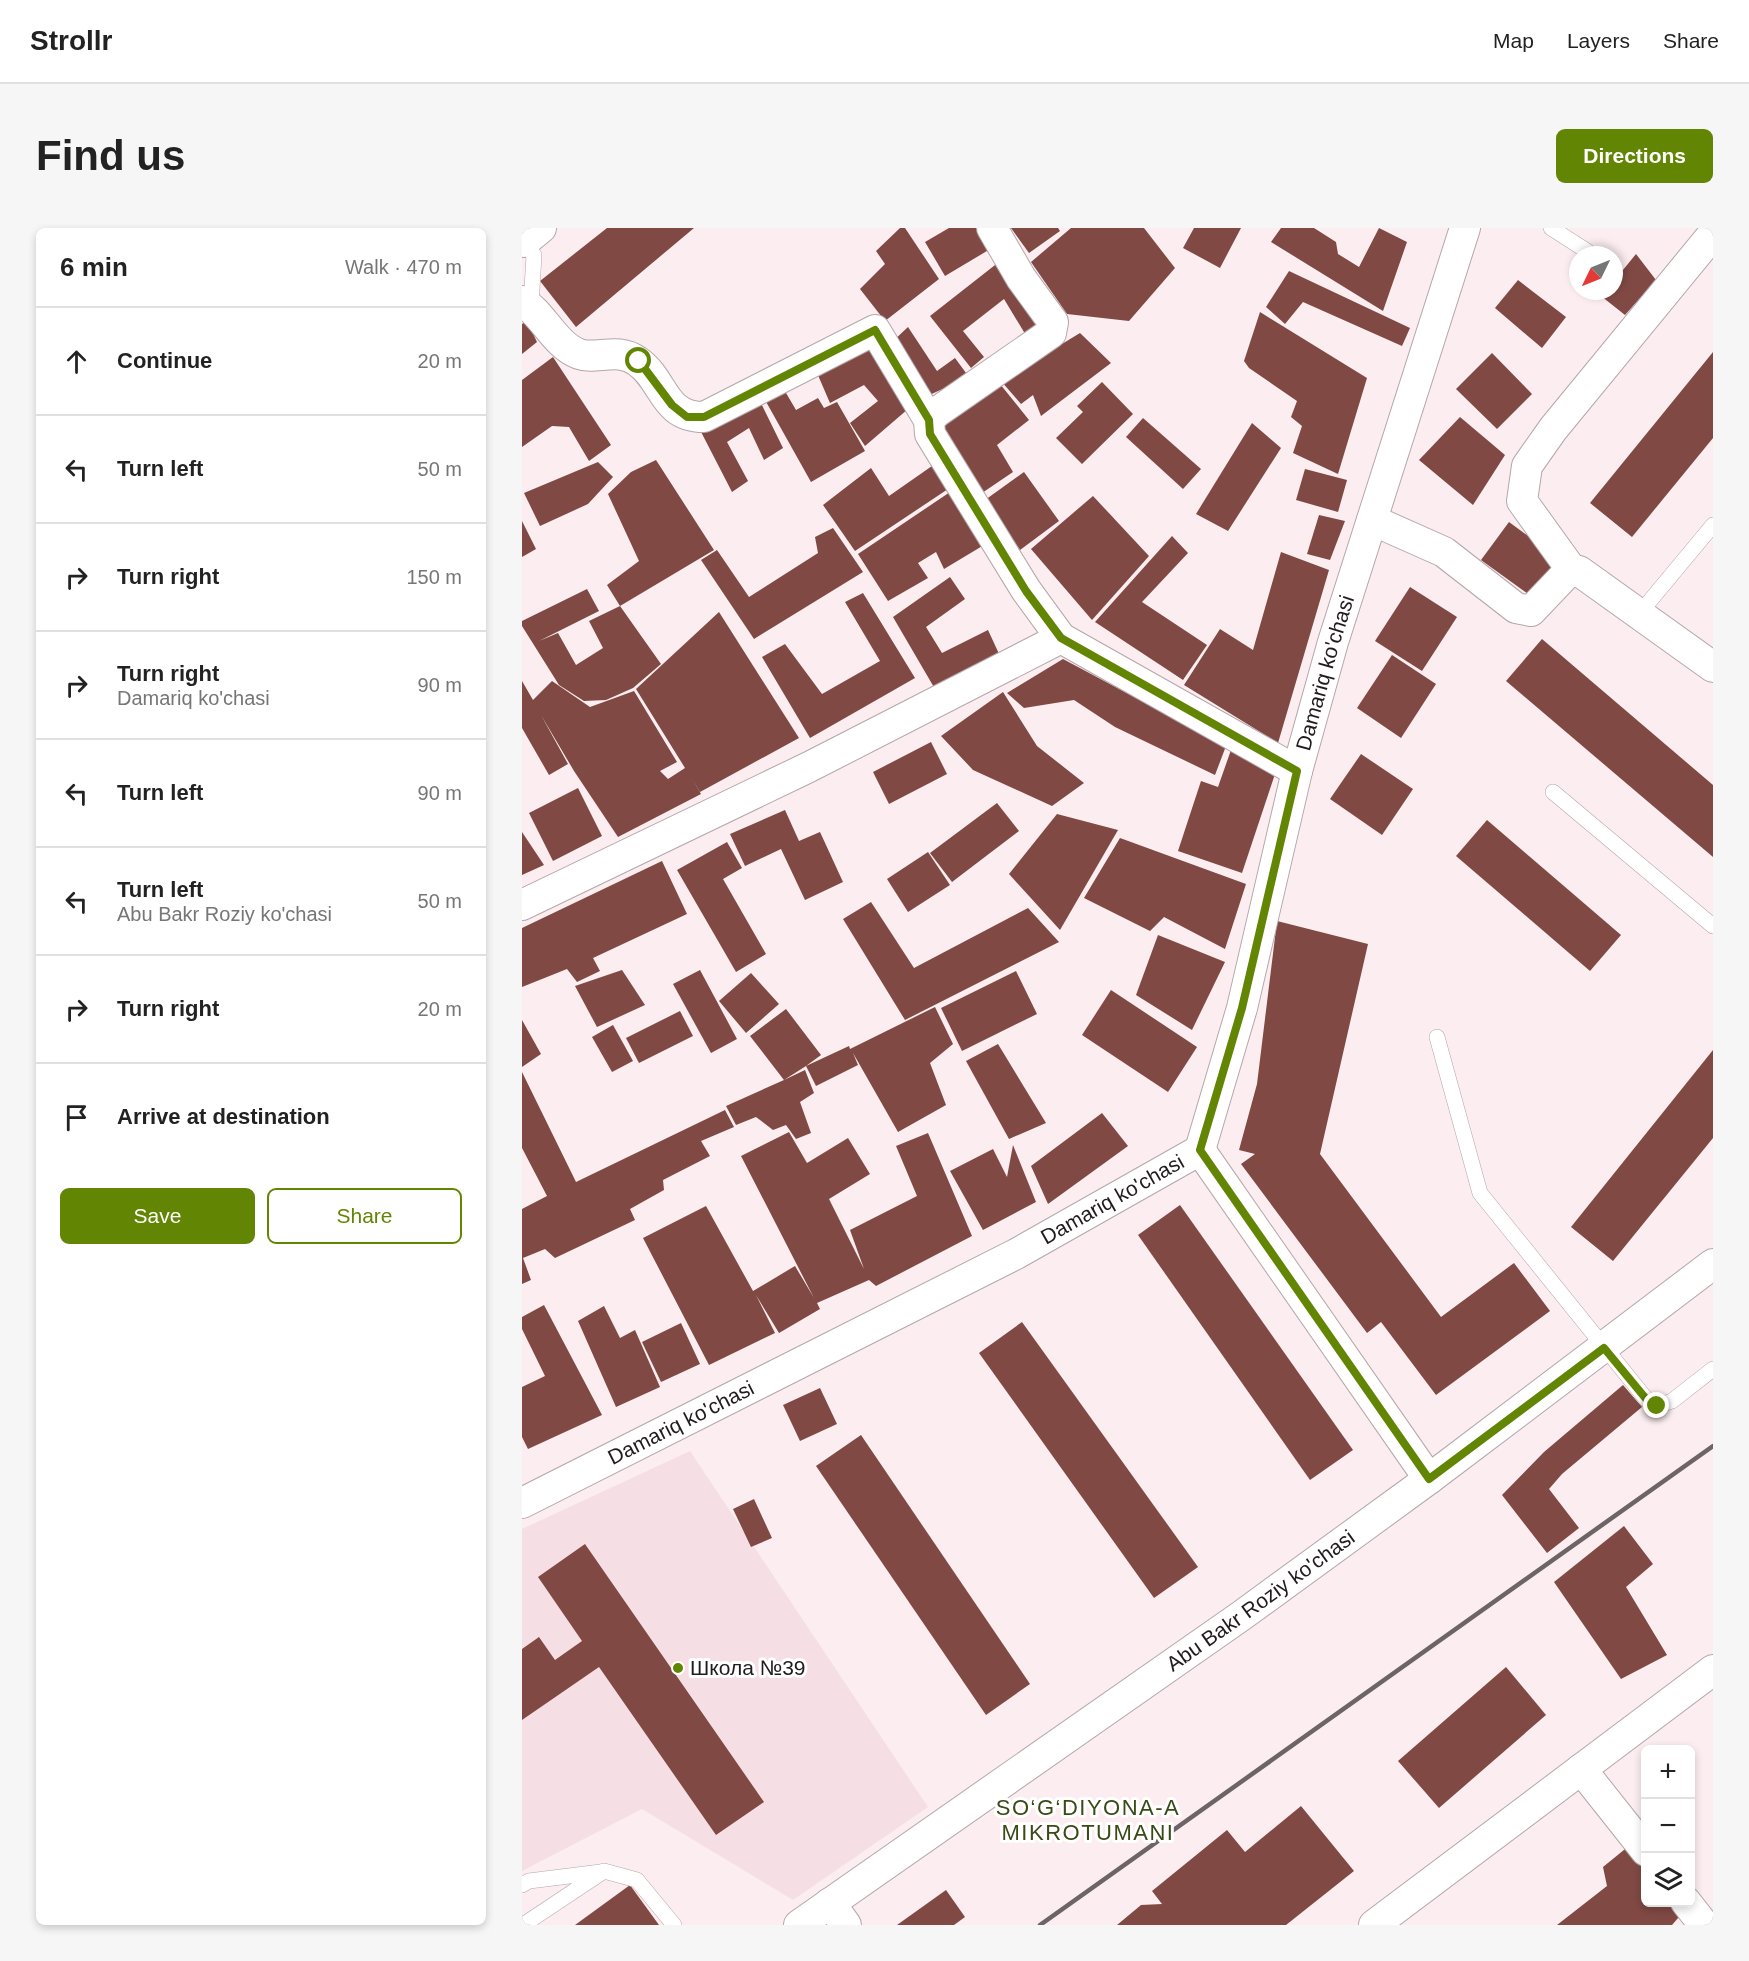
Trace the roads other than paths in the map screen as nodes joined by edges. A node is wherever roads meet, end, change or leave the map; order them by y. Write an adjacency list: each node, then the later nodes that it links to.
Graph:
1 (992, 228): 8 (street)
2 (1465, 228): 9 (street, Damariq ko'chasi)
3 (1551, 228): 6 (lane)
4 (1713, 234): 11 (street)
5 (529, 237): 7 (lane)
6 (1580, 246)
7 (526, 303): 8 (street)
8 (929, 420): 13 (street)
9 (1372, 520): 11 (street); 15 (street, Damariq ko'chasi)
10 (1713, 525): 12 (lane)
11 (1571, 569): 12 (street)
12 (1639, 614): 14 (street)
13 (1061, 638): 15 (street); 17 (street)
14 (1713, 667)
15 (1297, 771): 20 (street, Damariq ko'chasi)
16 (1553, 792): 18 (lane)
17 (522, 905)
18 (1713, 926)
19 (1437, 1037): 22 (lane)
20 (1200, 1150): 24 (street); 25 (street, Damariq ko'chasi)
21 (1713, 1264): 22 (street, Abu Bakr Roziy ko'chasi)
22 (1604, 1348): 23 (lane); 24 (street, Abu Bakr Roziy ko'chasi)
23 (1713, 1369)
24 (1429, 1479): 32 (street, Abu Bakr Roziy ko'chasi)
25 (522, 1503)
26 (1713, 1670): 27 (street)
27 (1581, 1769): 28 (street); 36 (street)
28 (1641, 1845)
29 (604, 1871): 30 (lane); 33 (lane); 34 (lane)
30 (522, 1885)
31 (1690, 1907): 37 (street)
32 (838, 1914): 35 (street, Abu Bakr Roziy ko'chasi)
33 (523, 1925)
34 (674, 1925)
35 (800, 1925)
36 (1374, 1925)
37 (1704, 1925)

